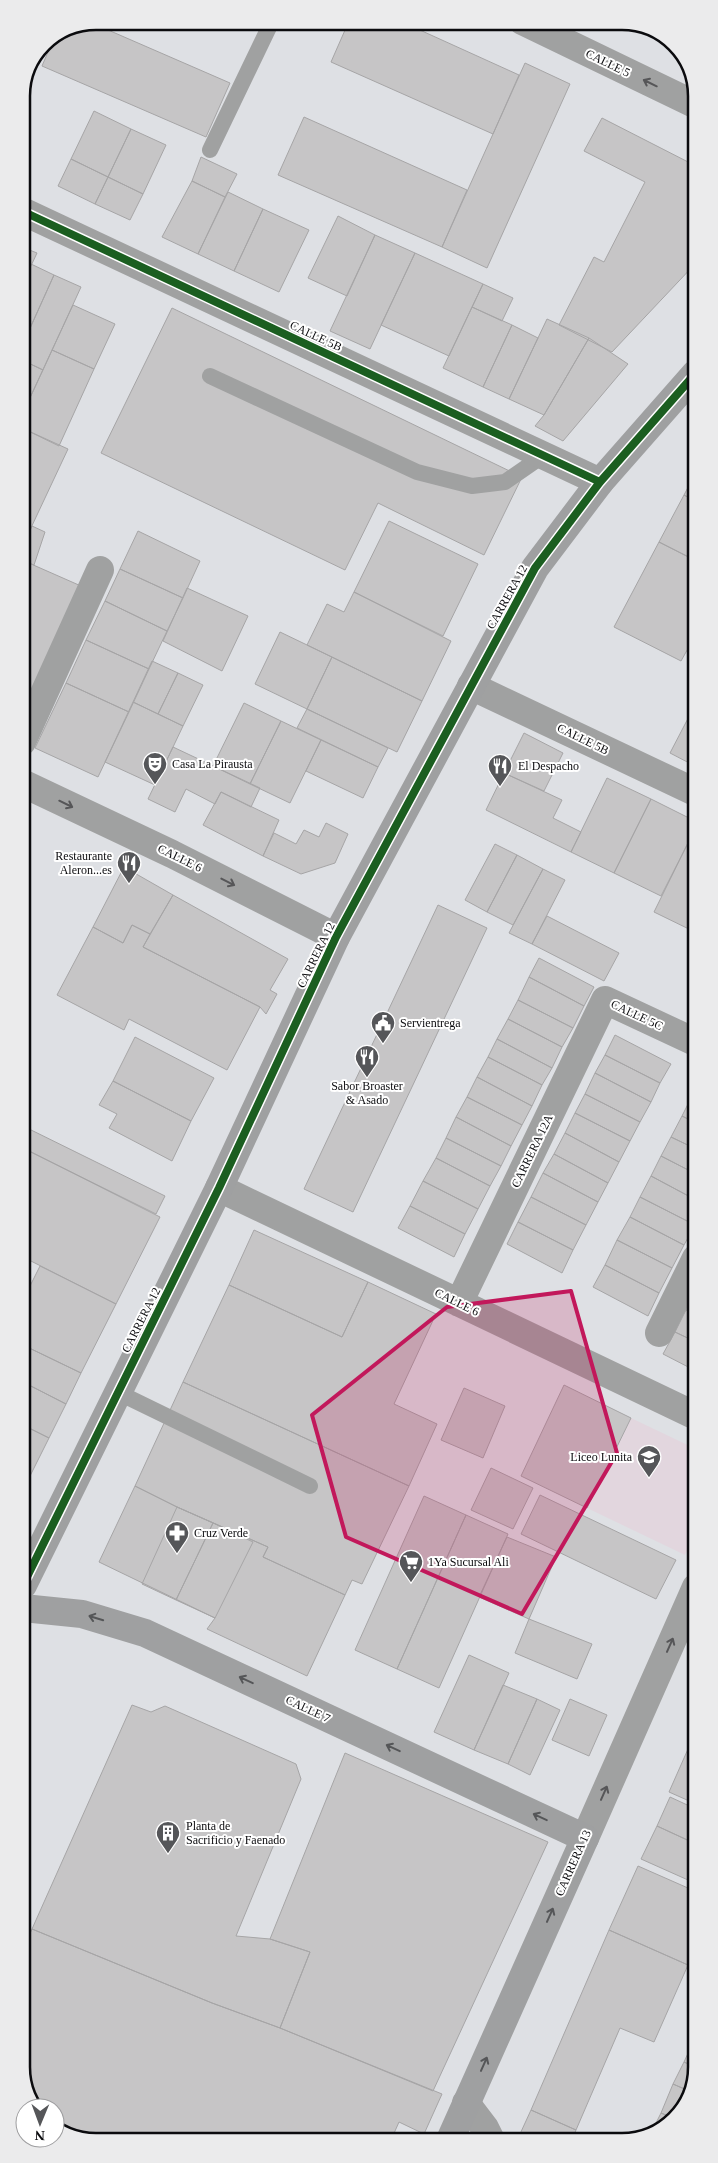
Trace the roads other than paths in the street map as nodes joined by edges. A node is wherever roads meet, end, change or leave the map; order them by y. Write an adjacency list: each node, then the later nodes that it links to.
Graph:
1 (268, 30): 4 (lane)
2 (541, 30): 3 (street, CALLE 5, one-way to 2)
3 (688, 101)
4 (210, 150)
5 (30, 215): 8 (street, CALLE 5B)
6 (210, 376): 8 (lane)
7 (688, 382): 9 (main road, CARRERA 12)
8 (544, 455): 9 (street, CALLE 5B)
9 (600, 482): 11 (main road, CARRERA 12)
10 (100, 570): 12 (street)
11 (471, 686): 14 (street, CALLE 5B); 15 (main road, CARRERA 12)
12 (30, 724)
13 (30, 787): 15 (street, CALLE 6, one-way to 15)
14 (688, 789)
15 (336, 937): 18 (main road, CARRERA 12)
16 (605, 1000): 17 (street, CALLE 5C); 20 (street, CARRERA 12A)
17 (688, 1038)
18 (219, 1188): 20 (street, CALLE 6); 22 (main road, CARRERA 12)
19 (688, 1274): 21 (street)
20 (459, 1303): 23 (street, CALLE 6)
21 (659, 1333)
22 (117, 1392): 24 (lane); 25 (main road, CARRERA 12)
23 (688, 1412)
24 (310, 1486)
25 (30, 1571)
26 (688, 1604): 28 (street, CARRERA 13, one-way to 26)
27 (30, 1609): 28 (main road, CALLE 7, one-way to 27)
28 (585, 1838): 29 (main road, CARRERA 13, one-way to 28)
29 (466, 2103): 30 (main road, CARRERA 13); 31 (street)
30 (453, 2133)
31 (488, 2133)

